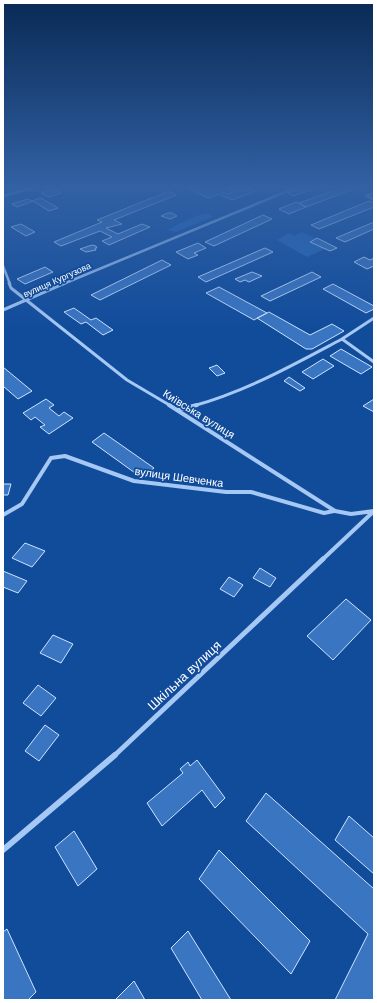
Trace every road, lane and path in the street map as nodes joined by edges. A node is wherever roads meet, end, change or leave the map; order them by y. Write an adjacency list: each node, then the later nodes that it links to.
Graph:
1 (179, 235): 3 (street, вулиця Кургузова)
2 (3, 266): 3 (street, Київська вулиця)
3 (29, 300): 4 (street, вулиця Кургузова); 8 (street, Київська вулиця)
4 (3, 310)
5 (374, 318): 6 (street)
6 (342, 339): 7 (street); 8 (street)
7 (374, 362)
8 (178, 410): 9 (street, Київська вулиця)
9 (335, 511): 10 (street, Київська вулиця); 11 (street, вулиця Шевченка)
10 (374, 511): 12 (street, Шкільна вулиця)
11 (3, 515)
12 (3, 850)

